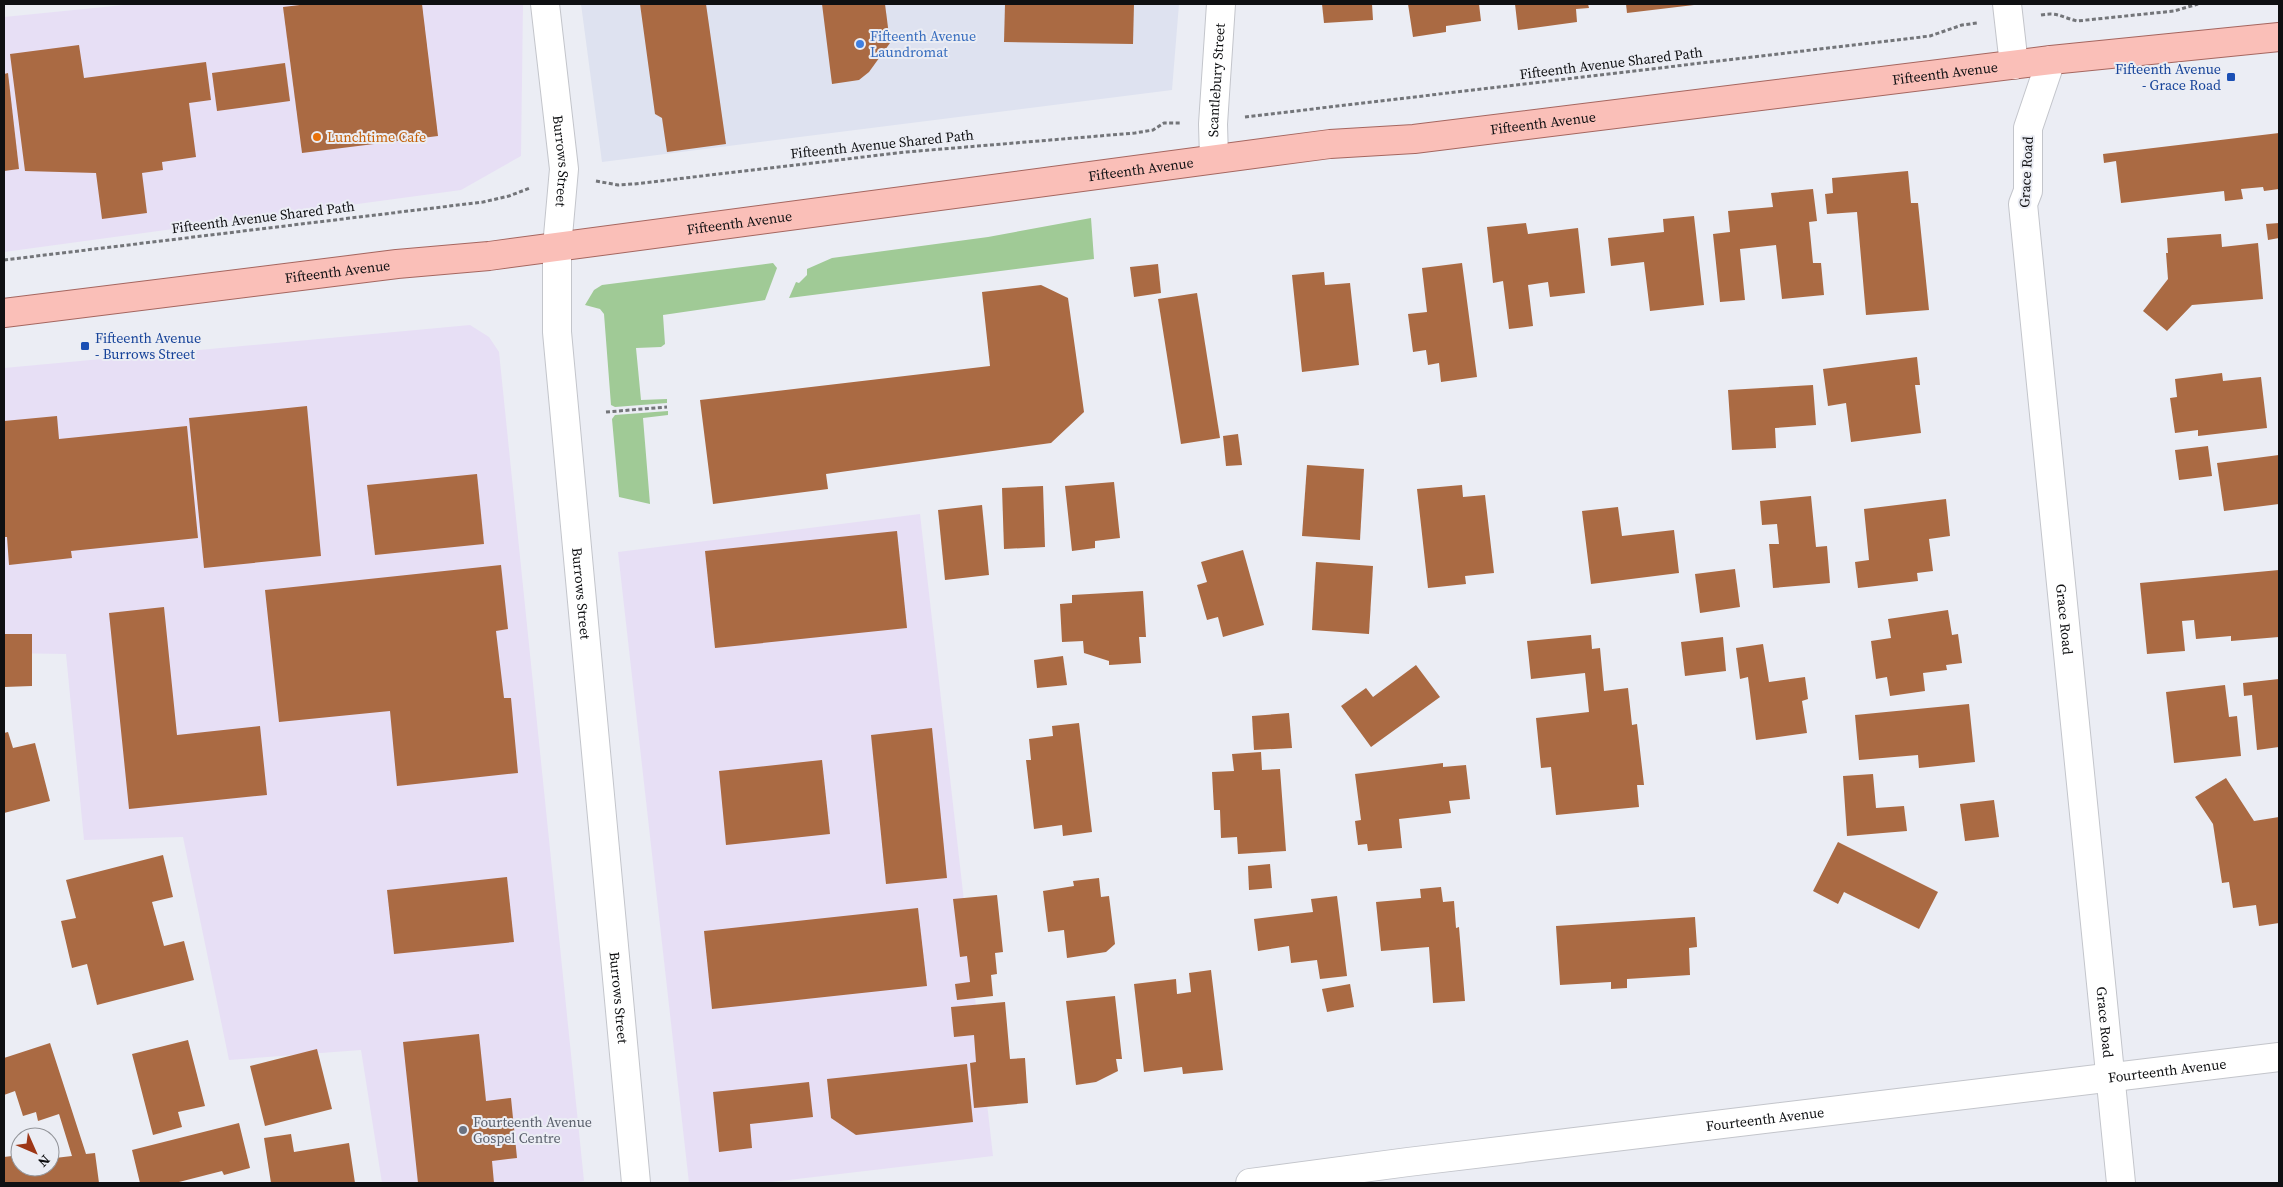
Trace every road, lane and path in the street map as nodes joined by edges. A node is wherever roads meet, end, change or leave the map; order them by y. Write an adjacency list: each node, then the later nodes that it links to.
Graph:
1 (545, 4): 15 (street, Burrows Street)
2 (1221, 4): 12 (street, Scantlebury Street)
3 (2007, 4): 9 (street)
4 (2198, 4): 5 (path)
5 (2056, 12)
6 (1962, 25): 10 (path, Fifteenth Avenue Shared Path)
7 (2279, 37): 8 (main road, Fifteenth Avenue)
8 (2051, 60): 9 (main road, Fifteenth Avenue); 21 (street, Grace Road)
9 (2014, 65): 12 (main road, Fifteenth Avenue)
10 (1260, 116)
11 (1171, 124): 13 (path, Fifteenth Avenue Shared Path)
12 (1214, 158): 15 (main road, Fifteenth Avenue)
13 (595, 181)
14 (524, 189): 16 (path, Fifteenth Avenue Shared Path)
15 (557, 247): 17 (main road, Fifteenth Avenue); 22 (street, Burrows Street)
16 (4, 260)
17 (4, 313)
18 (667, 407): 19 (path)
19 (606, 412)
20 (2279, 1058): 21 (street, Fourteenth Avenue)
21 (2110, 1078): 23 (street, Fourteenth Avenue); 24 (street, Grace Road)
22 (636, 1183)
23 (1250, 1183)
24 (2121, 1183)

